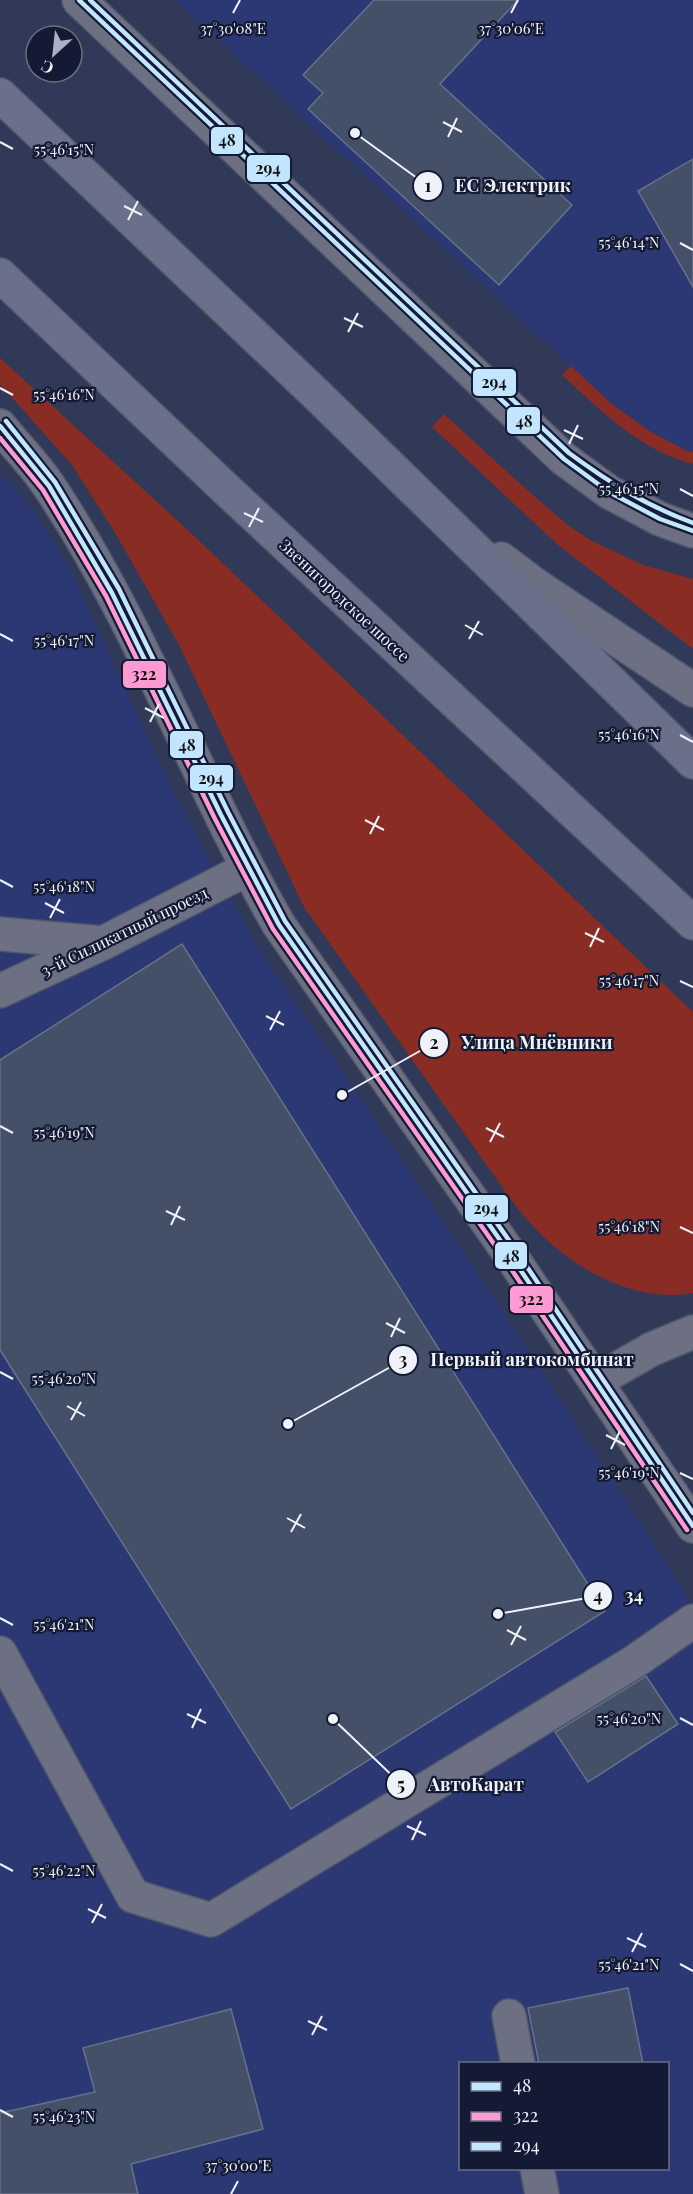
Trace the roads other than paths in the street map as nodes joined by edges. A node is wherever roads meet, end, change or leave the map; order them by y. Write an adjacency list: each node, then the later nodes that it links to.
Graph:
1 (79, 0): 6 (street)
2 (0, 95): 5 (main road)
3 (0, 275): 10 (main road, Звенигородское шоссе)
4 (0, 426): 9 (street)
5 (392, 469): 7 (street); 8 (main road)
6 (693, 531)
7 (693, 690)
8 (693, 762)
9 (247, 869): 12 (street, 3-й Силикатный проезд); 15 (street)
10 (693, 922)
11 (0, 934): 12 (street)
12 (103, 943): 13 (street, 3-й Силикатный проезд)
13 (0, 991)
14 (693, 1332): 15 (street)
15 (596, 1382): 16 (street)
16 (693, 1526)
17 (693, 1621): 18 (street)
18 (0, 1653)
19 (509, 2016): 20 (street)
20 (518, 2062)
21 (537, 2170): 22 (street)
22 (542, 2194)

